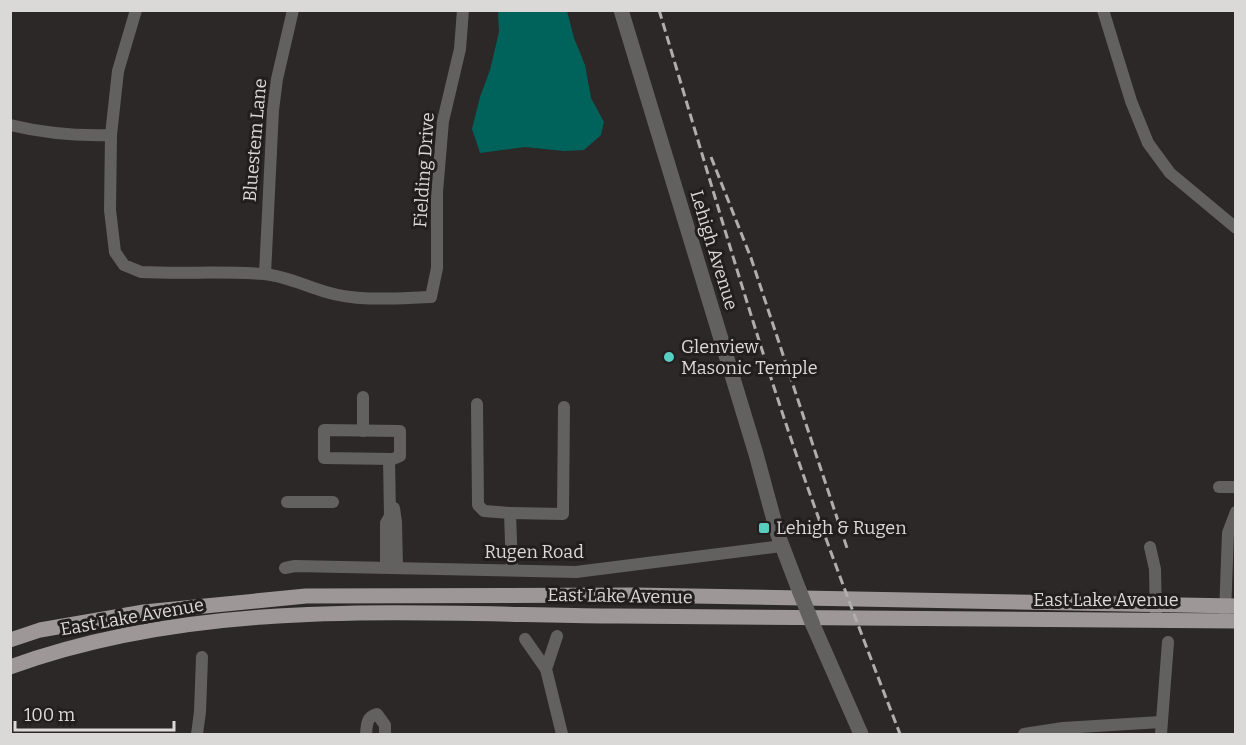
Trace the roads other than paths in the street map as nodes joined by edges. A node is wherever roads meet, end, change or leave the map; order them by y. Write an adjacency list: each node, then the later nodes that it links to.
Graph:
1 (136, 10): 7 (street)
2 (293, 10): 9 (street, Bluestem Lane)
3 (463, 10): 9 (street, Fielding Drive)
4 (621, 10): 21 (street, Lehigh Avenue)
5 (1103, 10): 8 (street)
6 (10, 124): 7 (street)
7 (111, 135): 9 (street)
8 (1236, 228)
9 (265, 274)
10 (363, 397): 13 (street)
11 (477, 404): 20 (street)
12 (564, 407): 20 (street)
13 (363, 431): 14 (street); 14 (street)
14 (391, 459): 23 (street)
15 (1219, 487): 16 (street)
16 (1236, 487)
17 (287, 502): 18 (street)
18 (333, 502)
19 (1236, 512): 27 (street)
20 (510, 513): 25 (street)
21 (782, 546): 25 (street, Rugen Road); 41 (street, Lehigh Avenue, bridge)
22 (1150, 547): 26 (street)
23 (391, 567): 24 (street, Rugen Road); 25 (street, Rugen Road)
24 (285, 568)
25 (512, 570)
26 (1155, 604): 27 (main road, East Lake Avenue); 28 (street); 31 (main road, East Lake Avenue)
27 (1230, 613): 28 (main road, East Lake Avenue)
28 (1156, 620): 34 (main road, East Lake Avenue)
29 (557, 636): 35 (street)
30 (525, 639): 35 (street)
31 (10, 640)
32 (1168, 642): 36 (street)
33 (202, 657): 37 (street)
34 (10, 667)
35 (546, 669): 40 (street)
36 (1161, 728): 42 (street)
37 (197, 735)
38 (366, 735): 39 (street)
39 (385, 735)
40 (562, 735)
41 (861, 735)
42 (1024, 735)

